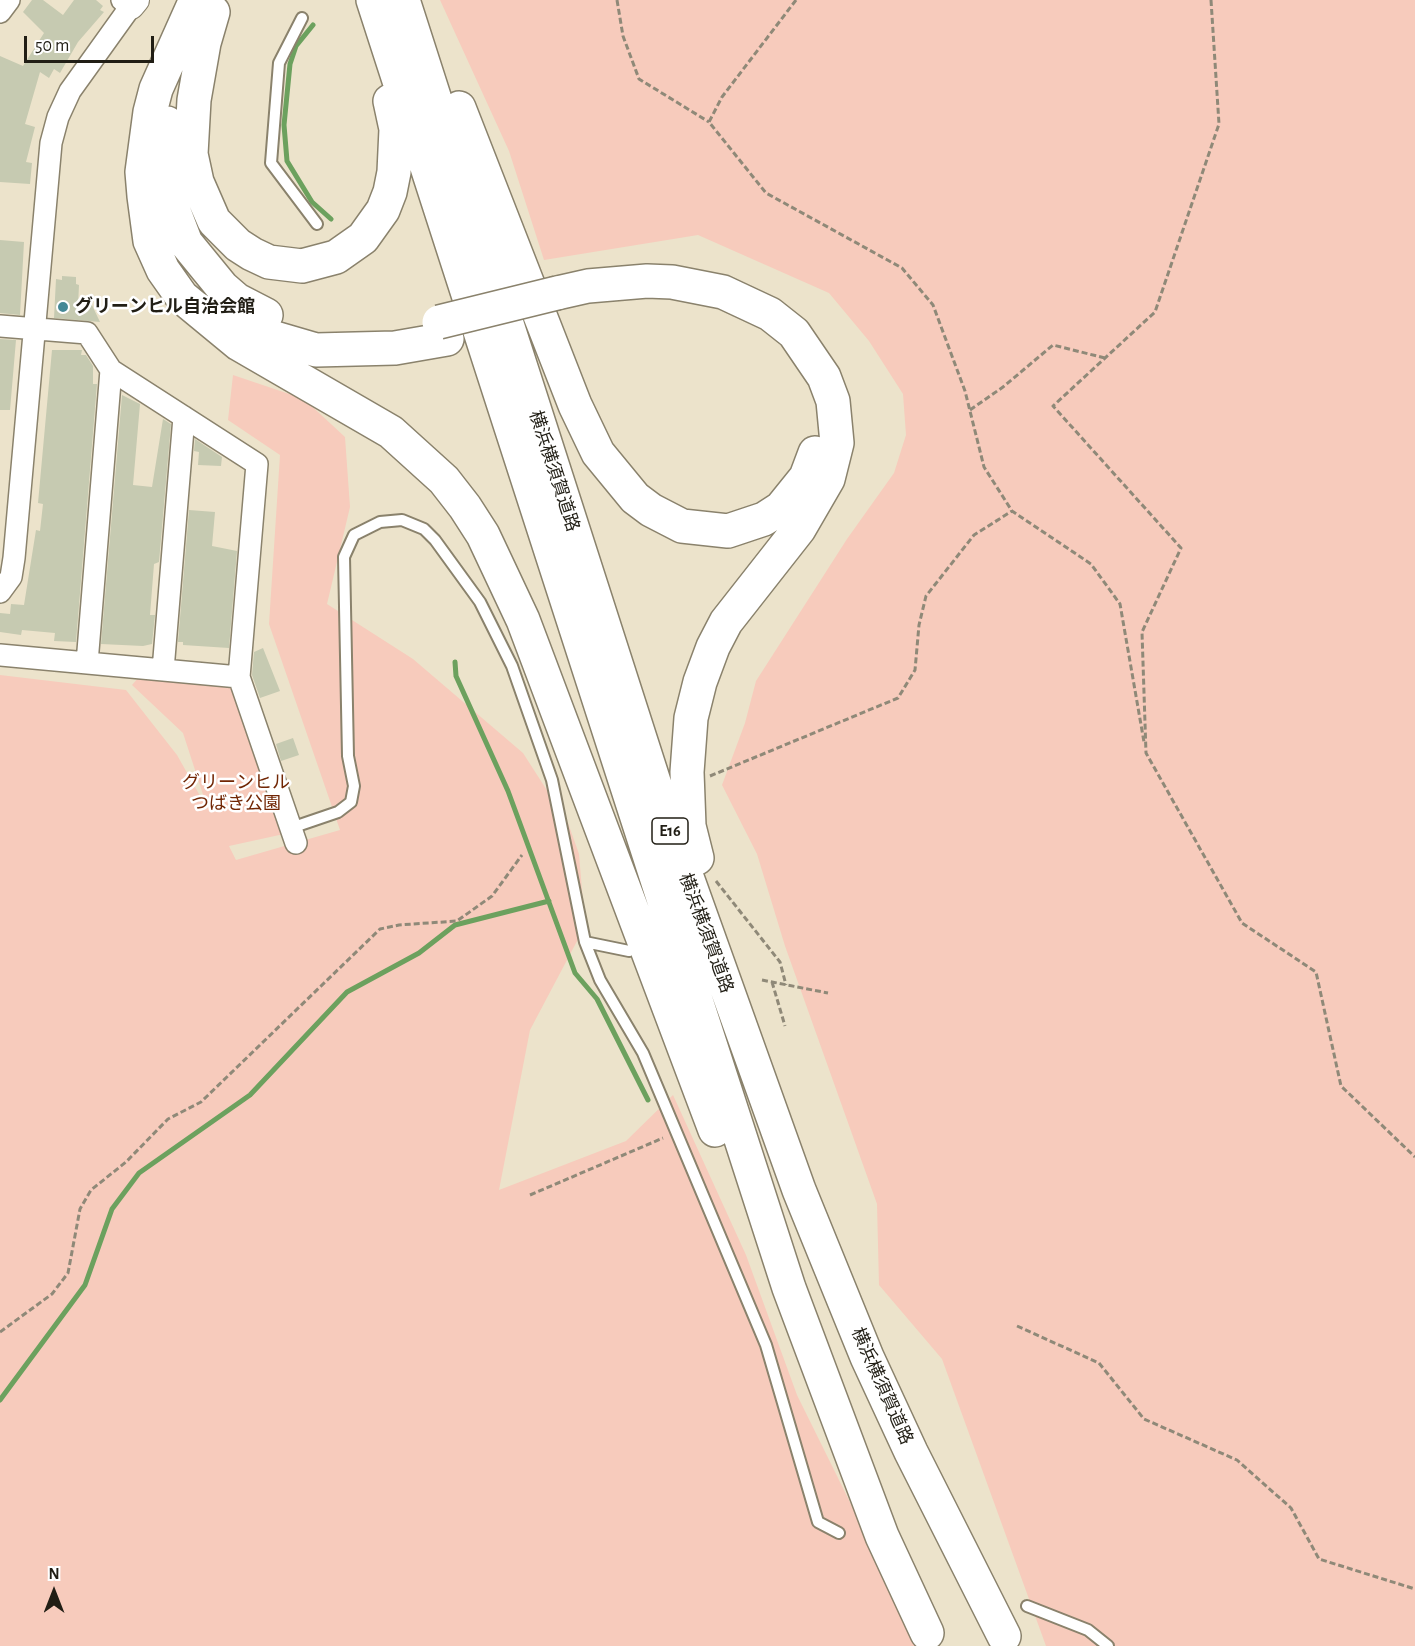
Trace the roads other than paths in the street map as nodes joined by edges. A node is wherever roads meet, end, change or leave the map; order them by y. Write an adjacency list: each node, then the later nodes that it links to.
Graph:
1 (9, 0): 7 (street)
2 (364, 0): 9 (highway)
3 (373, 0): 27 (highway, 横浜横須賀道路 / E16)
4 (403, 0): 26 (highway, 横浜横須賀道路 / E16)
5 (417, 0): 12 (highway)
6 (130, 2): 14 (street)
7 (0, 12)
8 (302, 18): 11 (lane)
9 (204, 43): 10 (highway); 15 (highway)
10 (144, 196): 15 (highway); 27 (highway)
11 (317, 224)
12 (559, 302): 15 (highway, bridge); 26 (highway)
13 (0, 326): 14 (street)
14 (34, 329): 16 (street); 18 (street)
15 (443, 331)
16 (111, 370): 17 (street); 20 (street)
17 (184, 417): 21 (street); 22 (street)
18 (0, 592)
19 (0, 655): 20 (street)
20 (87, 663): 21 (street)
21 (163, 670): 22 (street)
22 (239, 677): 23 (street)
23 (294, 836): 24 (lane)
24 (585, 942): 25 (lane); 28 (lane)
25 (629, 951)
26 (849, 1313): 31 (highway, 横浜横須賀道路 / E16)
27 (843, 1436): 30 (highway, 横浜横須賀道路 / E16)
28 (839, 1533)
29 (1027, 1606): 32 (lane)
30 (927, 1633)
31 (1004, 1636)
32 (1108, 1646)

